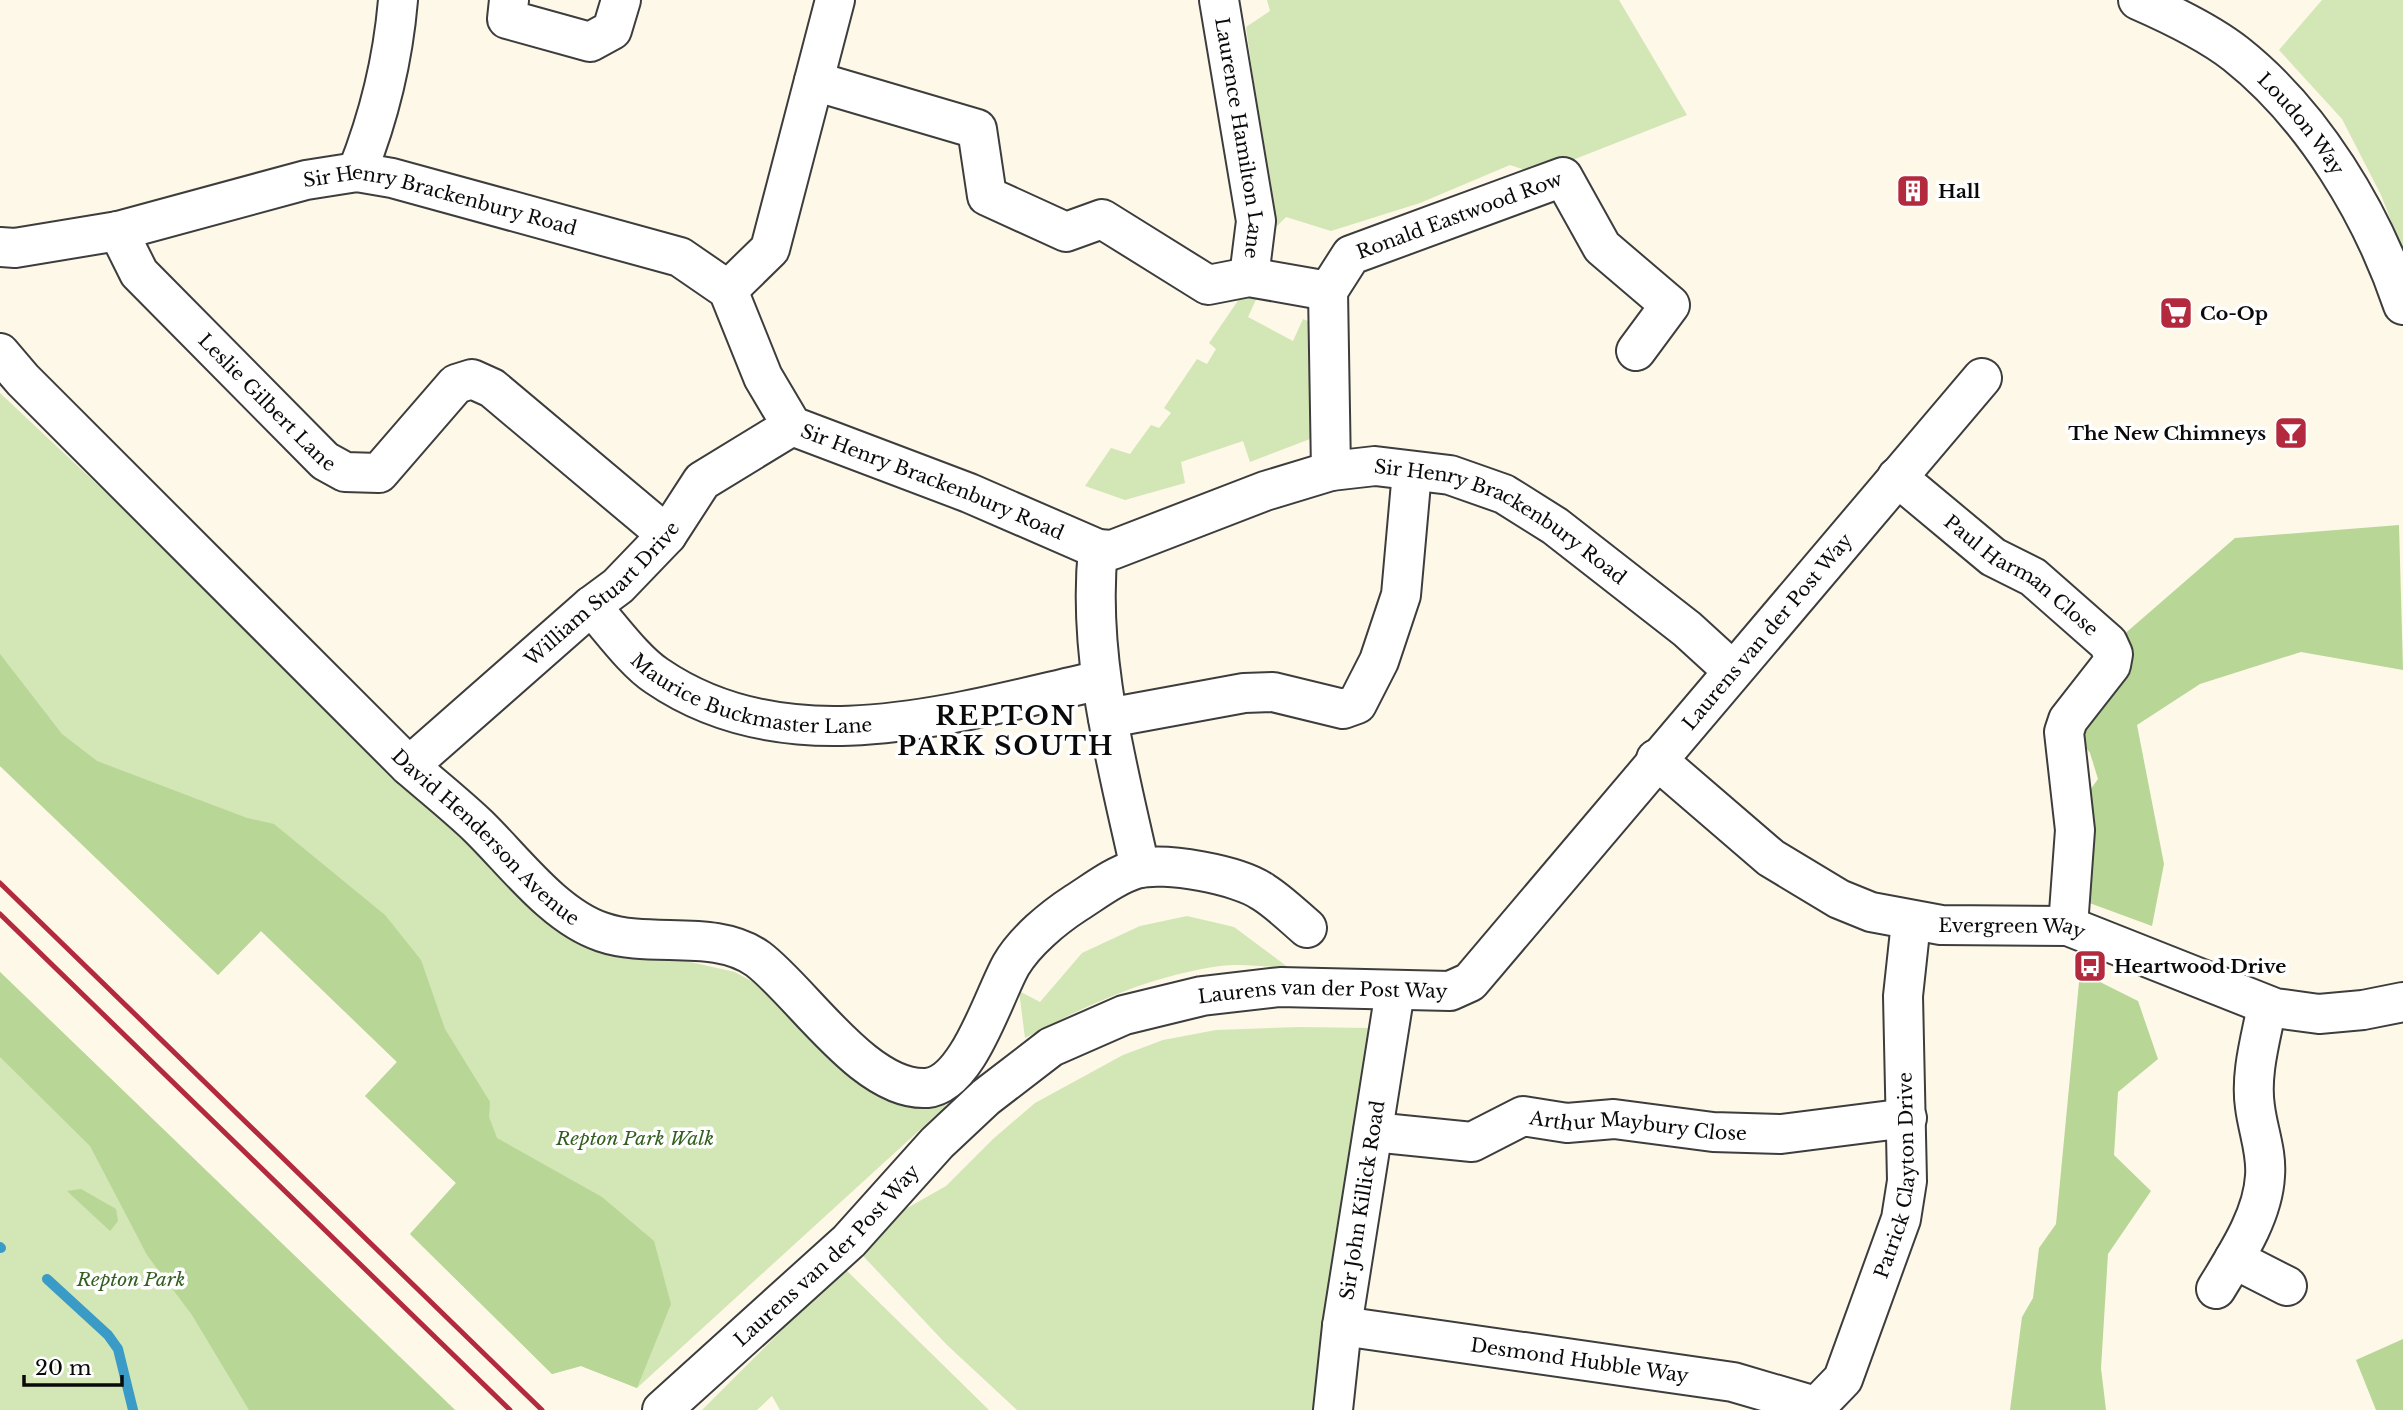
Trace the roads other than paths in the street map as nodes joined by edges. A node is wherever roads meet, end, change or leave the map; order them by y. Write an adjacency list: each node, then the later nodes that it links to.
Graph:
1 (398, 0): 8 (street)
2 (509, 0): 3 (street)
3 (621, 0)
4 (835, 0): 7 (street)
5 (1219, 0): 11 (street, Laurence Hamilton Lane)
6 (2138, 0): 14 (street, Loudon Way)
7 (814, 81): 11 (street); 12 (street)
8 (357, 172): 9 (street, Sir Henry Brackenbury Road); 12 (street, Sir Henry Brackenbury Road)
9 (118, 231): 10 (street, Sir Henry Brackenbury Road); 22 (street, Leslie Gilbert Lane)
10 (0, 247)
11 (1249, 277): 13 (street)
12 (728, 290): 18 (street, Sir Henry Brackenbury Road)
13 (1328, 292): 15 (street, Ronald Eastwood Row); 19 (street)
14 (2403, 305)
15 (1636, 351)
16 (0, 353): 29 (street, David Henderson Avenue)
17 (1982, 378): 21 (street, Laurens van der Post Way)
18 (792, 426): 22 (street, William Stuart Drive); 23 (street, Sir Henry Brackenbury Road)
19 (1331, 471): 20 (street, Sir Henry Brackenbury Road); 23 (street, Sir Henry Brackenbury Road)
20 (1412, 472): 25 (street, Sir Henry Brackenbury Road); 27 (street)
21 (1897, 477): 25 (street, Laurens van der Post Way); 32 (street, Paul Harman Close)
22 (667, 535): 24 (street, William Stuart Drive)
23 (1098, 549): 26 (street)
24 (592, 606): 26 (street, Maurice Buckmaster Lane); 29 (street, William Stuart Drive)
25 (1733, 671): 28 (street, Laurens van der Post Way)
26 (1101, 680): 27 (street)
27 (1108, 718): 30 (street)
28 (1656, 759): 31 (street, Evergreen Way); 34 (street, Laurens van der Post Way)
29 (409, 766): 30 (street, David Henderson Avenue)
30 (1140, 868): 33 (street)
31 (1911, 922): 32 (street, Evergreen Way); 37 (street, Patrick Clayton Drive)
32 (2068, 926): 36 (street, Evergreen Way)
33 (1307, 928)
34 (1395, 991): 38 (street, Sir John Killick Road); 42 (street, Laurens van der Post Way)
35 (2403, 1002): 36 (street, Evergreen Way)
36 (2267, 1006): 39 (street)
37 (1907, 1118): 38 (street, Arthur Maybury Close); 41 (street, Patrick Clayton Drive)
38 (1373, 1132): 40 (street, Sir John Killick Road)
39 (2287, 1286)
40 (1342, 1326): 41 (street, Desmond Hubble Way); 43 (street, Sir John Killick Road)
41 (1814, 1408)
42 (662, 1410)
43 (1333, 1410)

